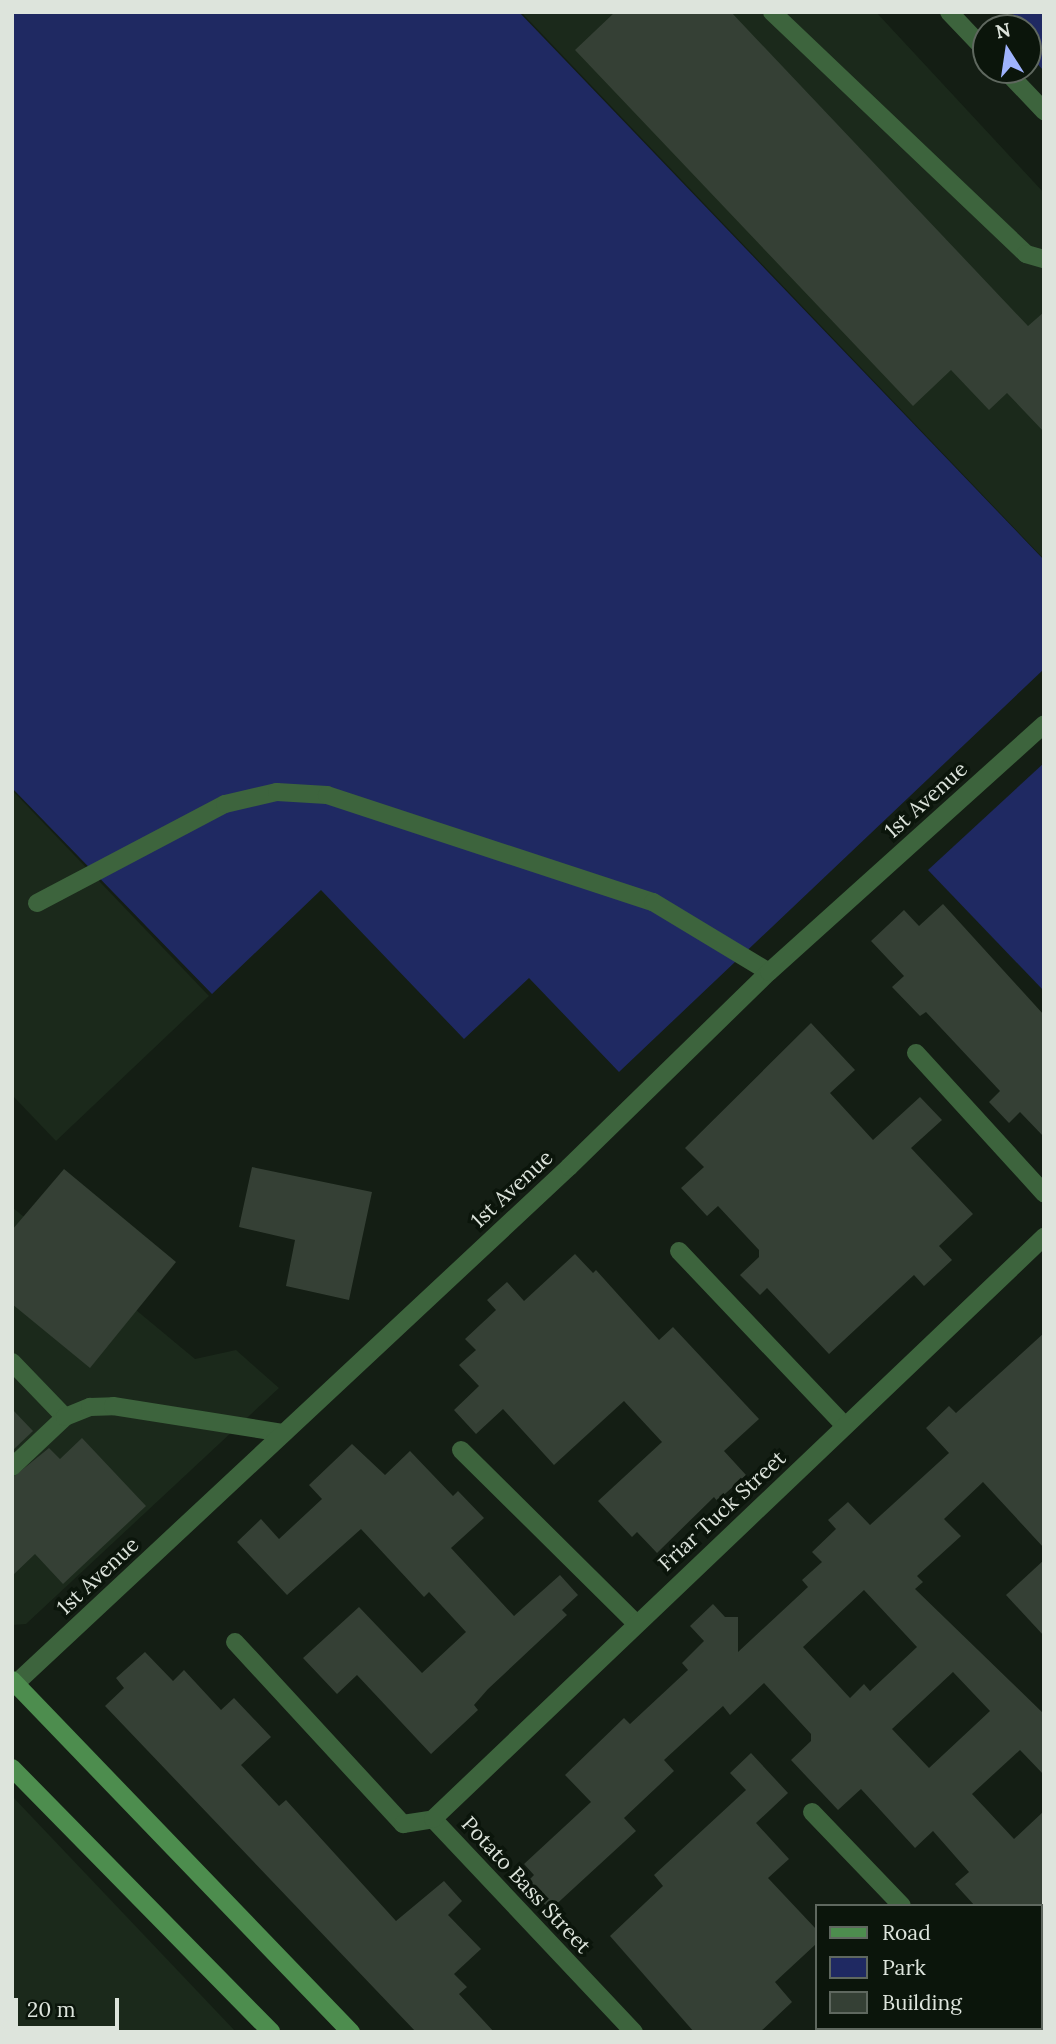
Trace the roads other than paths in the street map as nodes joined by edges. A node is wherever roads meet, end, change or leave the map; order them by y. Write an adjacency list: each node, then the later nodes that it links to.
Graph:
1 (772, 12): 6 (street)
2 (949, 12): 3 (street)
3 (972, 36)
4 (1018, 84): 5 (street)
5 (1044, 111)
6 (1044, 259)
7 (1044, 724): 9 (street, 1st Avenue)
8 (37, 903): 9 (street)
9 (769, 972): 17 (street, 1st Avenue)
10 (916, 1053): 11 (street)
11 (1044, 1193)
12 (1044, 1237): 16 (street, Friar Tuck Street)
13 (679, 1251): 16 (street)
14 (12, 1362): 15 (street)
15 (65, 1417): 17 (street); 19 (street)
16 (845, 1426): 20 (street, Friar Tuck Street)
17 (284, 1433): 22 (street, 1st Avenue)
18 (461, 1450): 20 (street)
19 (12, 1467)
20 (636, 1623): 25 (street, Friar Tuck Street)
21 (235, 1642): 25 (street, Potato Bass Street)
22 (13, 1684): 28 (street)
23 (12, 1768): 27 (street)
24 (812, 1812): 26 (street)
25 (433, 1819): 29 (street, Potato Bass Street)
26 (900, 1904)
27 (271, 2032)
28 (351, 2032)
29 (634, 2032)

